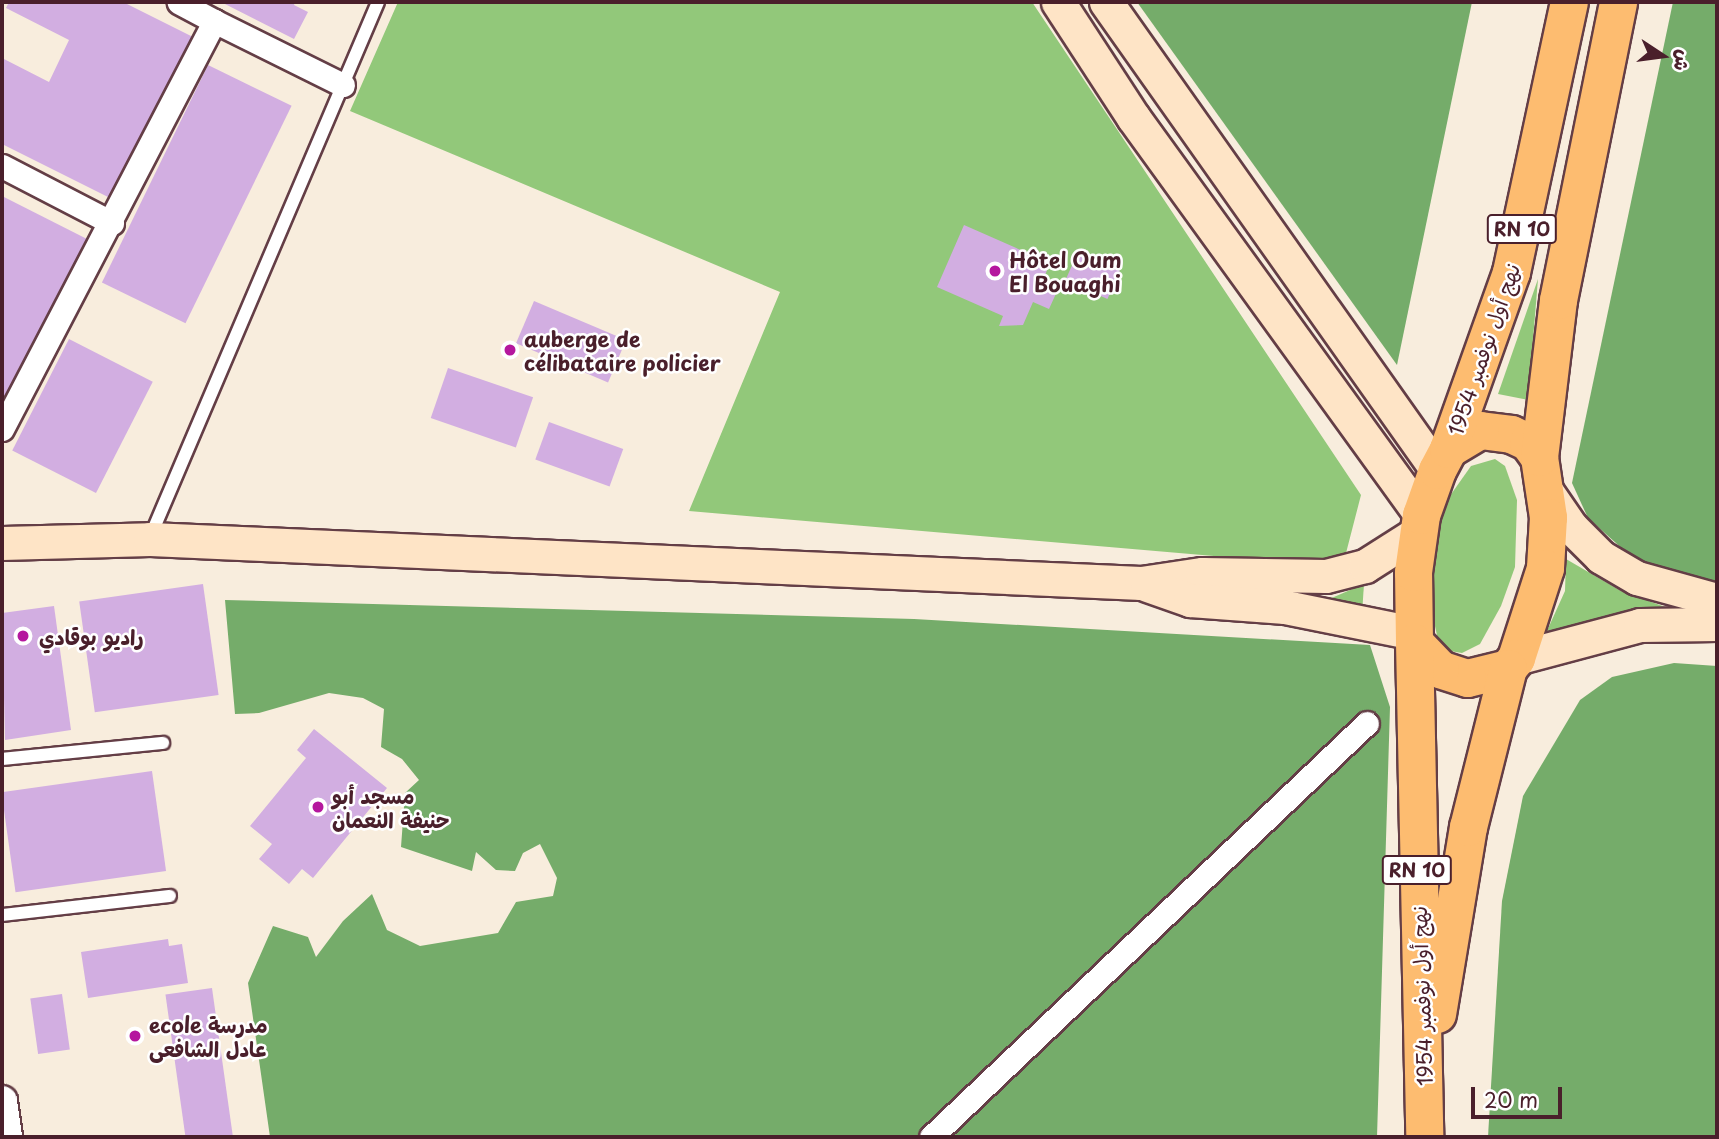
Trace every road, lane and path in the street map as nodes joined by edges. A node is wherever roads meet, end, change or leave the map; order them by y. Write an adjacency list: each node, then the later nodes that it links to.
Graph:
1 (179, 2): 7 (street)
2 (378, 2): 8 (lane)
3 (1058, 2): 14 (main road)
4 (1106, 2): 12 (main road)
5 (1569, 2): 12 (main road, نهج أول نوفمبر 1954 / RN 10)
6 (1618, 2): 13 (main road, RN 10)
7 (214, 22): 8 (street); 10 (street)
8 (343, 85): 15 (lane)
9 (2, 166): 10 (street)
10 (112, 223): 11 (street)
11 (3, 424)
12 (1442, 459): 13 (main road); 14 (main road, نهج أول نوفمبر 1954)
13 (1543, 475): 18 (main road); 21 (main road, نهج أول نوفمبر 1954)
14 (1419, 524): 17 (main road); 20 (main road, نهج أول نوفمبر 1954)
15 (150, 539): 16 (main road); 17 (main road)
16 (2, 543)
17 (1141, 583): 20 (main road)
18 (1717, 600)
19 (1717, 624): 21 (main road)
20 (1414, 638): 21 (main road); 27 (main road, نهج أول نوفمبر 1954 / RN 10)
21 (1512, 663): 27 (main road, نهج أول نوفمبر 1954 / RN 10)
22 (1367, 723): 30 (street)
23 (163, 743): 24 (lane)
24 (2, 759)
25 (170, 896): 26 (lane)
26 (2, 915)
27 (1425, 1098): 31 (main road, نهج أول نوفمبر 1954 / RN 10)
28 (2, 1101): 29 (street)
29 (7, 1137)
30 (931, 1137)
31 (1424, 1137)

